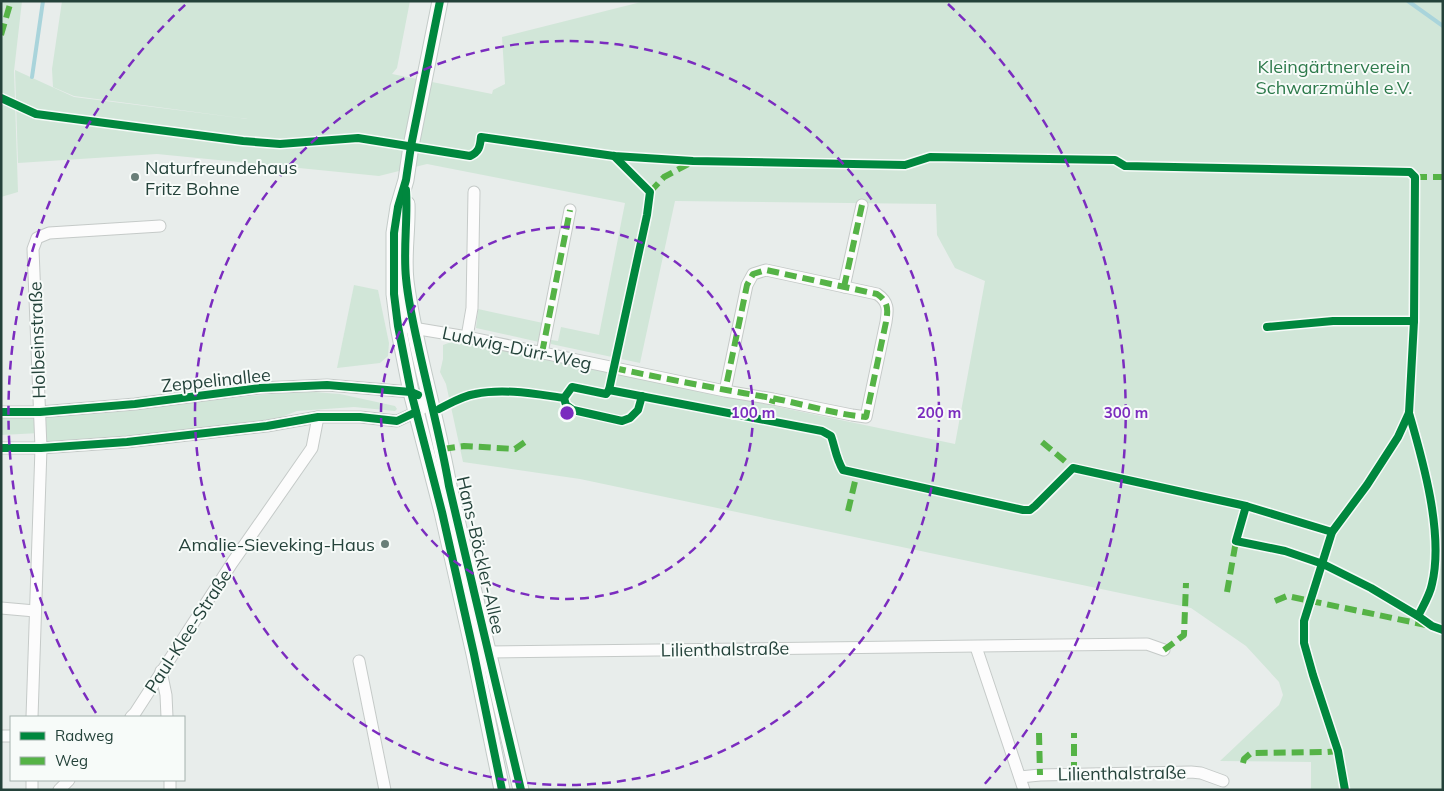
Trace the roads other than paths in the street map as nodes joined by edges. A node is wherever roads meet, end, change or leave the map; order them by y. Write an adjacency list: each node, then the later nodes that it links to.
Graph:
1 (440, 1): 2 (street)
2 (406, 180): 8 (street, Hans-Böckler-Allee); 9 (street, Hans-Böckler-Allee)
3 (474, 192): 10 (street)
4 (862, 205): 7 (street)
5 (570, 210): 11 (street)
6 (160, 226): 16 (street, Holbeinstraße)
7 (844, 287): 12 (street, Ludwig-Dürr-Weg); 12 (street, Ludwig-Dürr-Weg)
8 (398, 326): 9 (street, Ludwig-Dürr-Weg); 13 (street, Hans-Böckler-Allee)
9 (414, 327): 10 (street, Ludwig-Dürr-Weg); 14 (street, Hans-Böckler-Allee)
10 (467, 337): 11 (street, Ludwig-Dürr-Weg)
11 (542, 353): 12 (street, Ludwig-Dürr-Weg)
12 (725, 391)
13 (411, 392): 14 (street, Zeppelinallee); 16 (street, Zeppelinallee); 17 (street, Hans-Böckler-Allee)
14 (431, 403): 17 (street); 25 (street, Hans-Böckler-Allee)
15 (1, 412): 16 (street, Zeppelinallee)
16 (40, 412): 20 (street, Holbeinstraße)
17 (416, 412): 18 (street); 25 (street, Hans-Böckler-Allee)
18 (318, 417): 20 (street); 27 (street, Paul-Klee-Straße)
19 (1, 448): 20 (street)
20 (41, 448): 22 (street, Holbeinstraße)
21 (1, 608): 22 (street)
22 (36, 611): 28 (street, Holbeinstraße)
23 (976, 647): 24 (street, Lilienthalstraße); 25 (street, Lilienthalstraße); 31 (street)
24 (1164, 650)
25 (481, 653): 36 (street, Hans-Böckler-Allee); 37 (street, Hans-Böckler-Allee)
26 (359, 661): 35 (street)
27 (161, 671): 29 (street, Paul-Klee-Straße); 30 (street)
28 (32, 716)
29 (132, 716)
30 (167, 716)
31 (1020, 777): 33 (street, Lilienthalstraße); 38 (street)
32 (68, 781): 34 (street)
33 (1223, 781)
34 (59, 790)
35 (385, 790)
36 (502, 790)
37 (521, 790)
38 (1024, 790)

